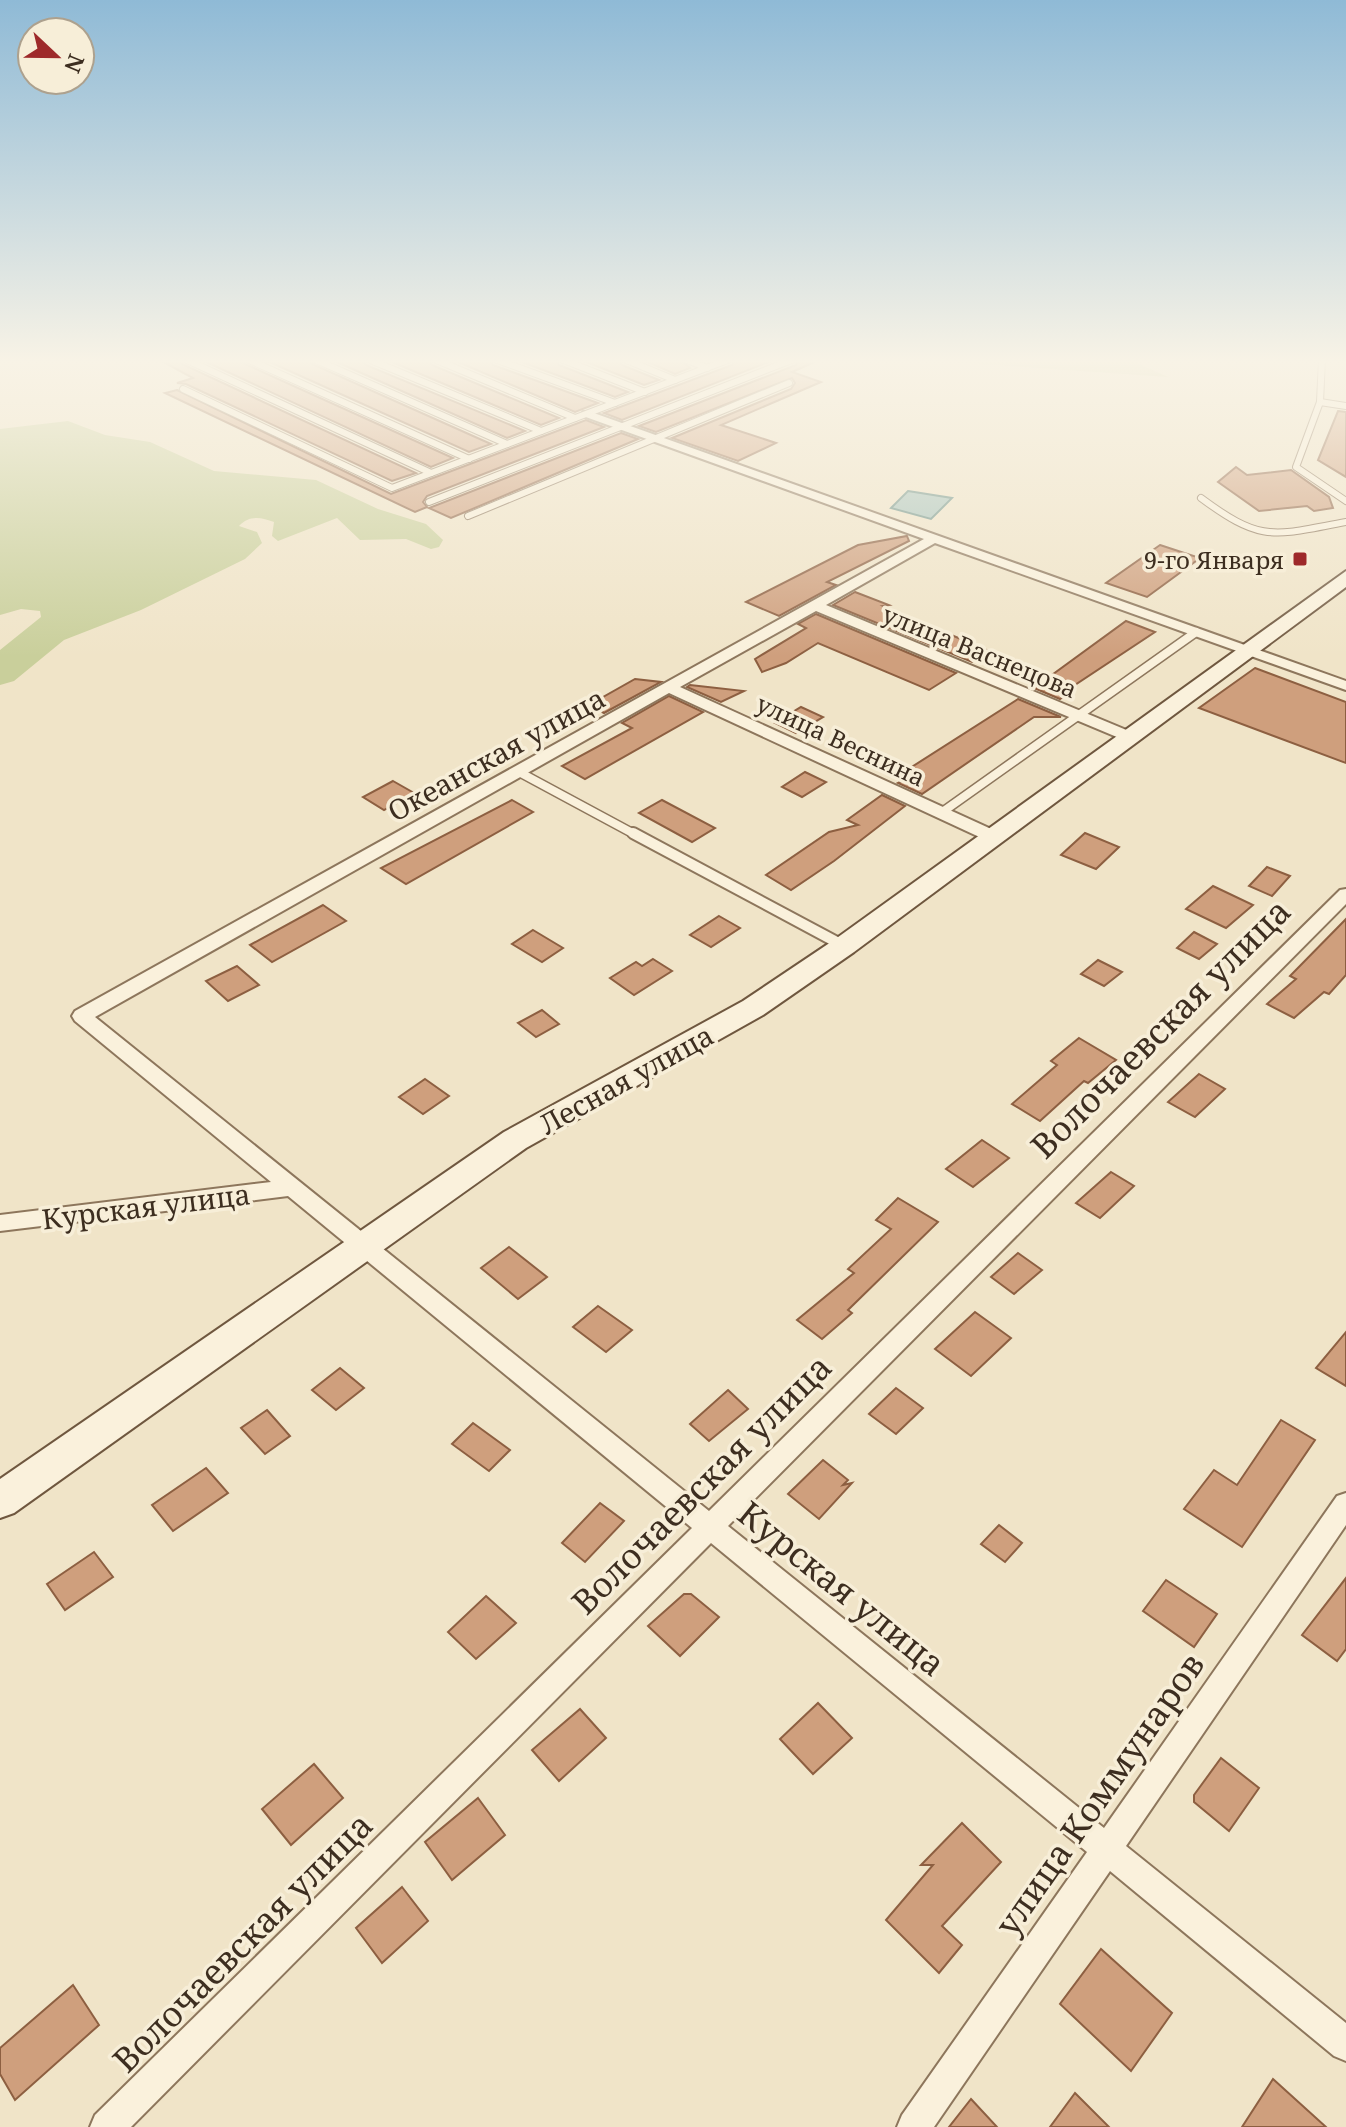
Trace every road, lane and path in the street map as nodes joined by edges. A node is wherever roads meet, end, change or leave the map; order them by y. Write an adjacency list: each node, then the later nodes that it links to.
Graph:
1 (329, 458): 8 (lane)
2 (399, 458): 8 (lane)
3 (543, 458): 11 (lane)
4 (606, 458): 12 (lane)
5 (712, 458): 14 (street)
6 (1299, 458): 10 (lane)
7 (469, 459): 8 (lane)
8 (431, 473)
9 (1201, 498): 13 (lane)
10 (1346, 501)
11 (429, 502)
12 (468, 516)
13 (1346, 522)
14 (935, 538): 16 (street, Океанская улица); 17 (street)
15 (1346, 577): 18 (street, Лесная улица)
16 (814, 605): 20 (street, Океанская улица); 21 (street, улица Васнецова)
17 (1196, 632): 18 (street); 21 (lane)
18 (1247, 650): 19 (street); 22 (street, Лесная улица)
19 (1346, 686)
20 (668, 687): 23 (street, Океанская улица); 24 (street, улица Веснина)
21 (1077, 715): 22 (street, улица Васнецова); 24 (lane)
22 (1130, 737): 25 (street, Лесная улица)
23 (519, 772): 27 (lane); 28 (street, Океанская улица)
24 (941, 813): 25 (street, улица Веснина)
25 (994, 837): 27 (street, Лесная улица)
26 (1346, 894): 34 (street, Волочаевская улица)
27 (844, 946): 31 (street, Лесная улица)
28 (82, 1016): 29 (street, Курская улица)
29 (293, 1187): 30 (street, Курская улица); 31 (street, Курская улица)
30 (0, 1223)
31 (363, 1244): 32 (street, Лесная улица); 34 (street, Курская улица)
32 (0, 1501)
33 (1346, 1504): 35 (street, улица Коммунаров)
34 (709, 1526): 35 (street, Курская улица); 37 (street, Волочаевская улица)
35 (1107, 1849): 36 (street, Курская улица); 38 (street, улица Коммунаров)
36 (1346, 2044)
37 (107, 2127)
38 (914, 2127)

